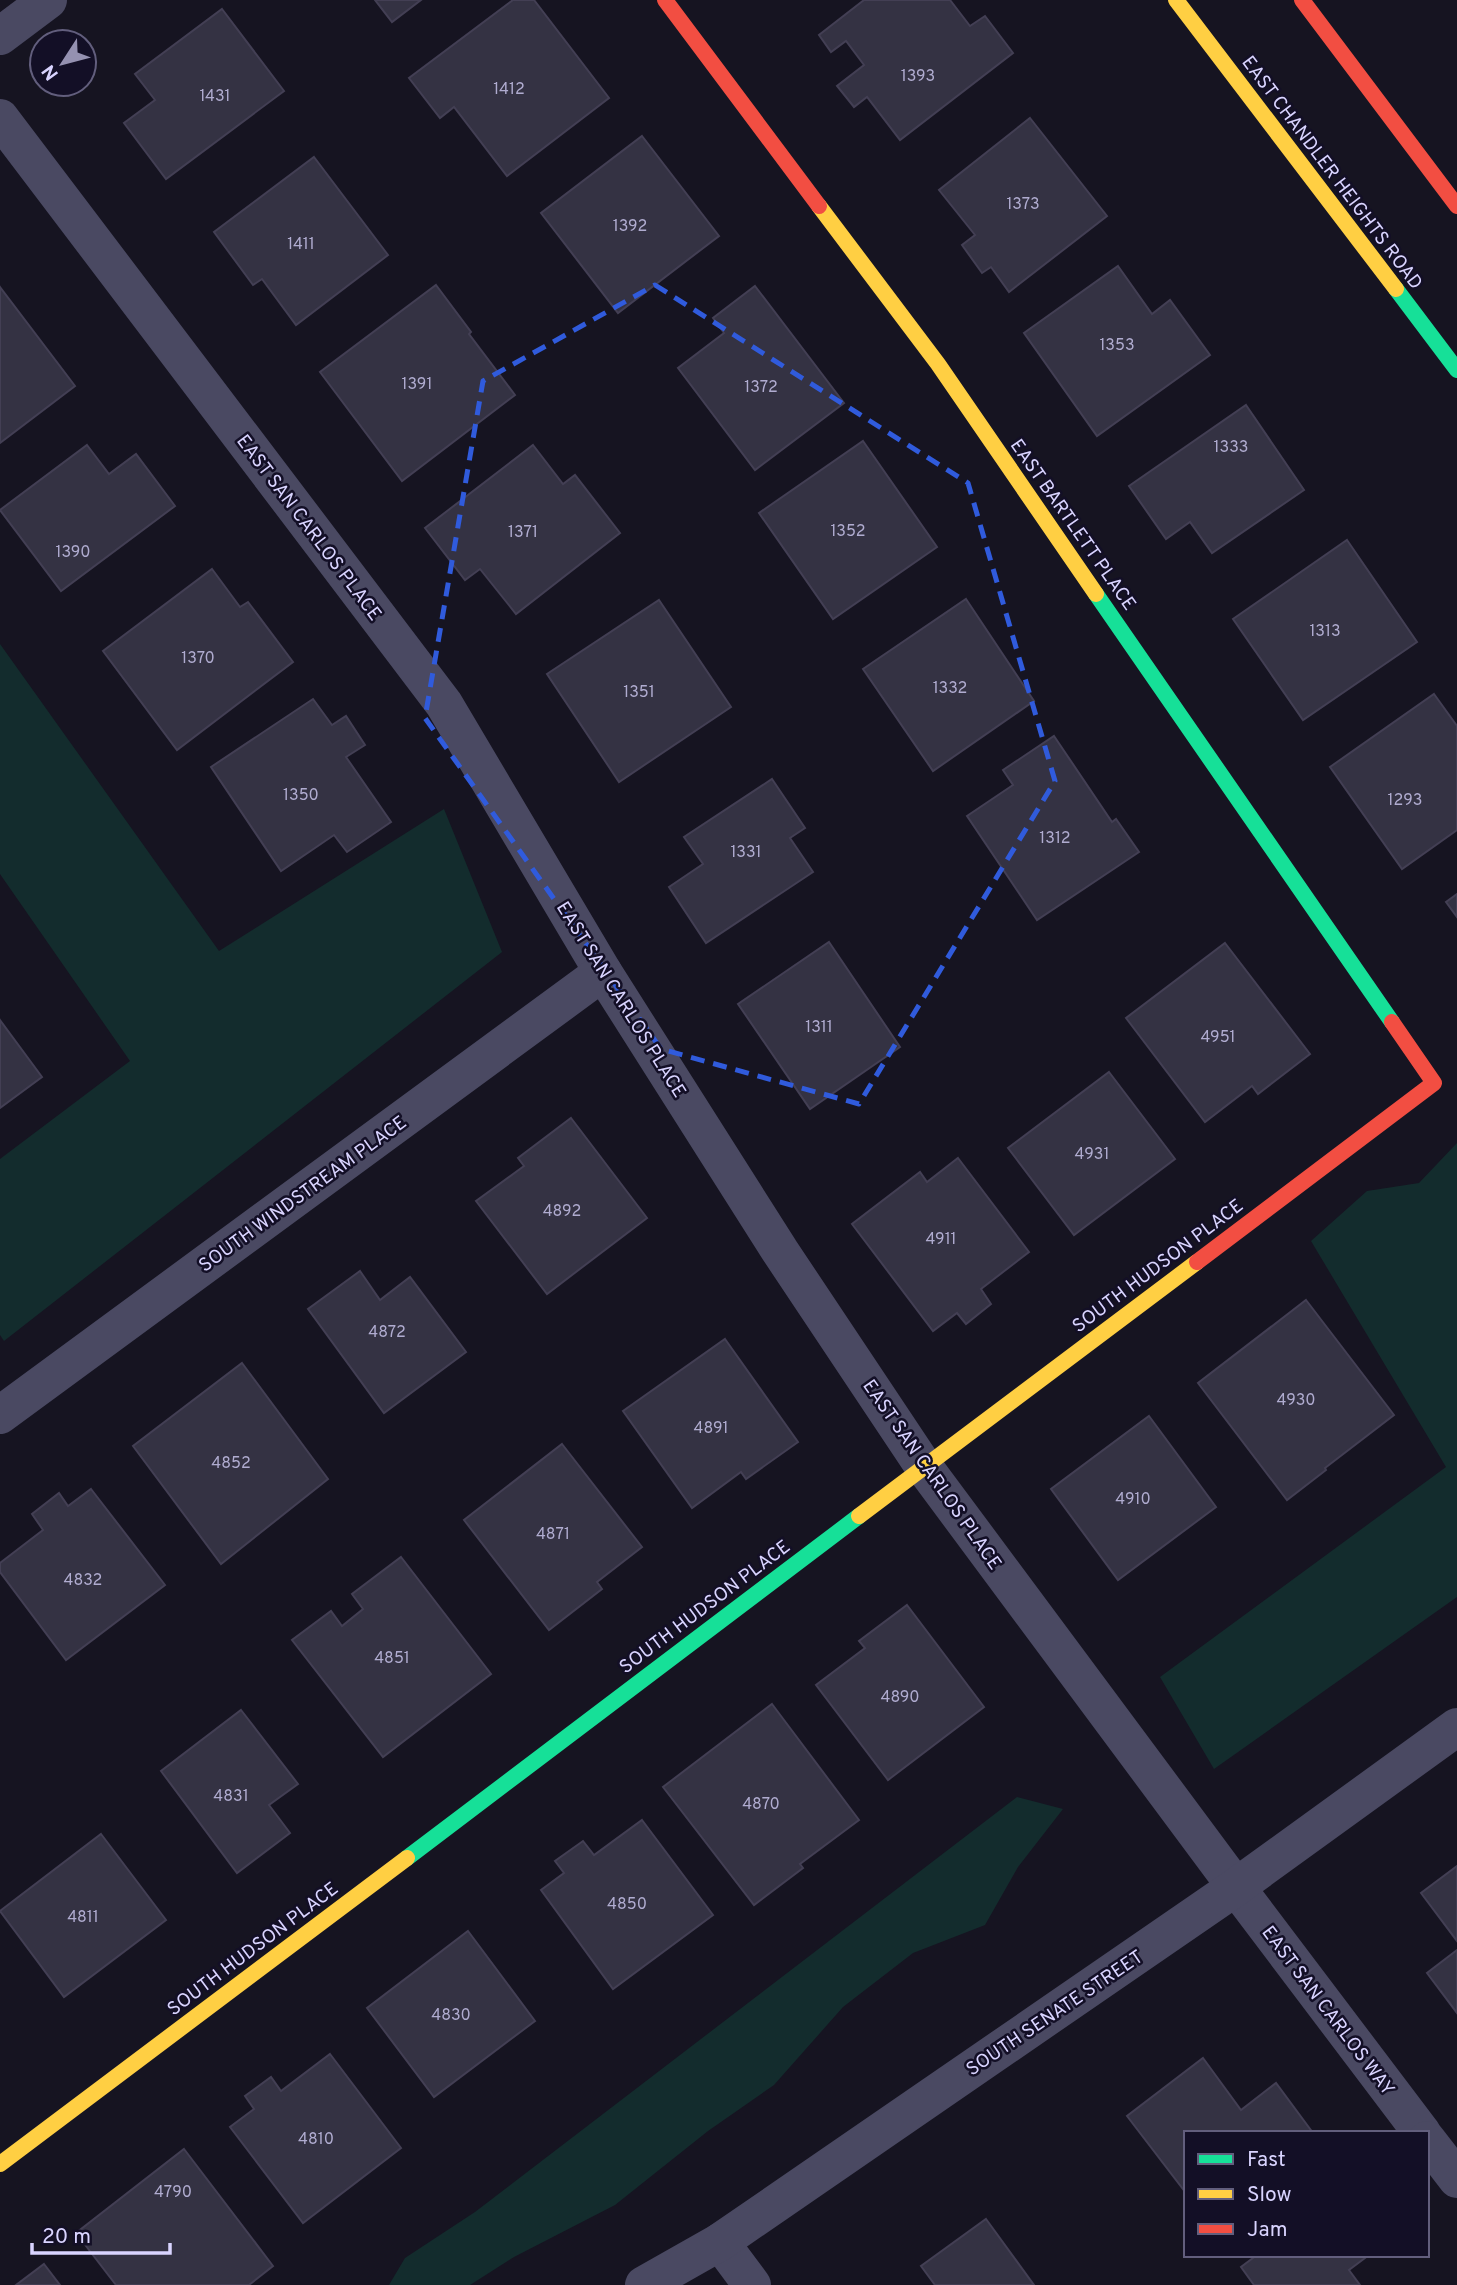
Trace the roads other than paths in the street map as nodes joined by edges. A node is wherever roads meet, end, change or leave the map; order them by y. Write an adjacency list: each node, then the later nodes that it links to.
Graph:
1 (48, 0): 5 (street)
2 (665, 0): 10 (street, EAST BARTLETT PLACE)
3 (1176, 0): 8 (street, EAST CHANDLER HEIGHTS ROAD)
4 (1302, 0): 7 (street)
5 (0, 36)
6 (0, 118): 9 (street, EAST SAN CARLOS PLACE)
7 (1457, 206)
8 (1457, 370)
9 (603, 972): 11 (street, SOUTH WINDSTREAM PLACE); 12 (street, EAST SAN CARLOS PLACE)
10 (1434, 1083): 12 (street, SOUTH HUDSON PLACE)
11 (0, 1415)
12 (924, 1467): 14 (street, EAST SAN CARLOS PLACE); 17 (street, SOUTH HUDSON PLACE)
13 (1457, 1727): 14 (street, SOUTH SENATE STREET)
14 (1236, 1887): 15 (street, EAST SAN CARLOS WAY); 19 (street, SOUTH SENATE STREET)
15 (1420, 2131)
16 (1429, 2143): 18 (street)
17 (0, 2165)
18 (1457, 2179)
19 (720, 2242): 20 (street, SOUTH SENATE STREET); 21 (street)
20 (644, 2285)
21 (752, 2285)

